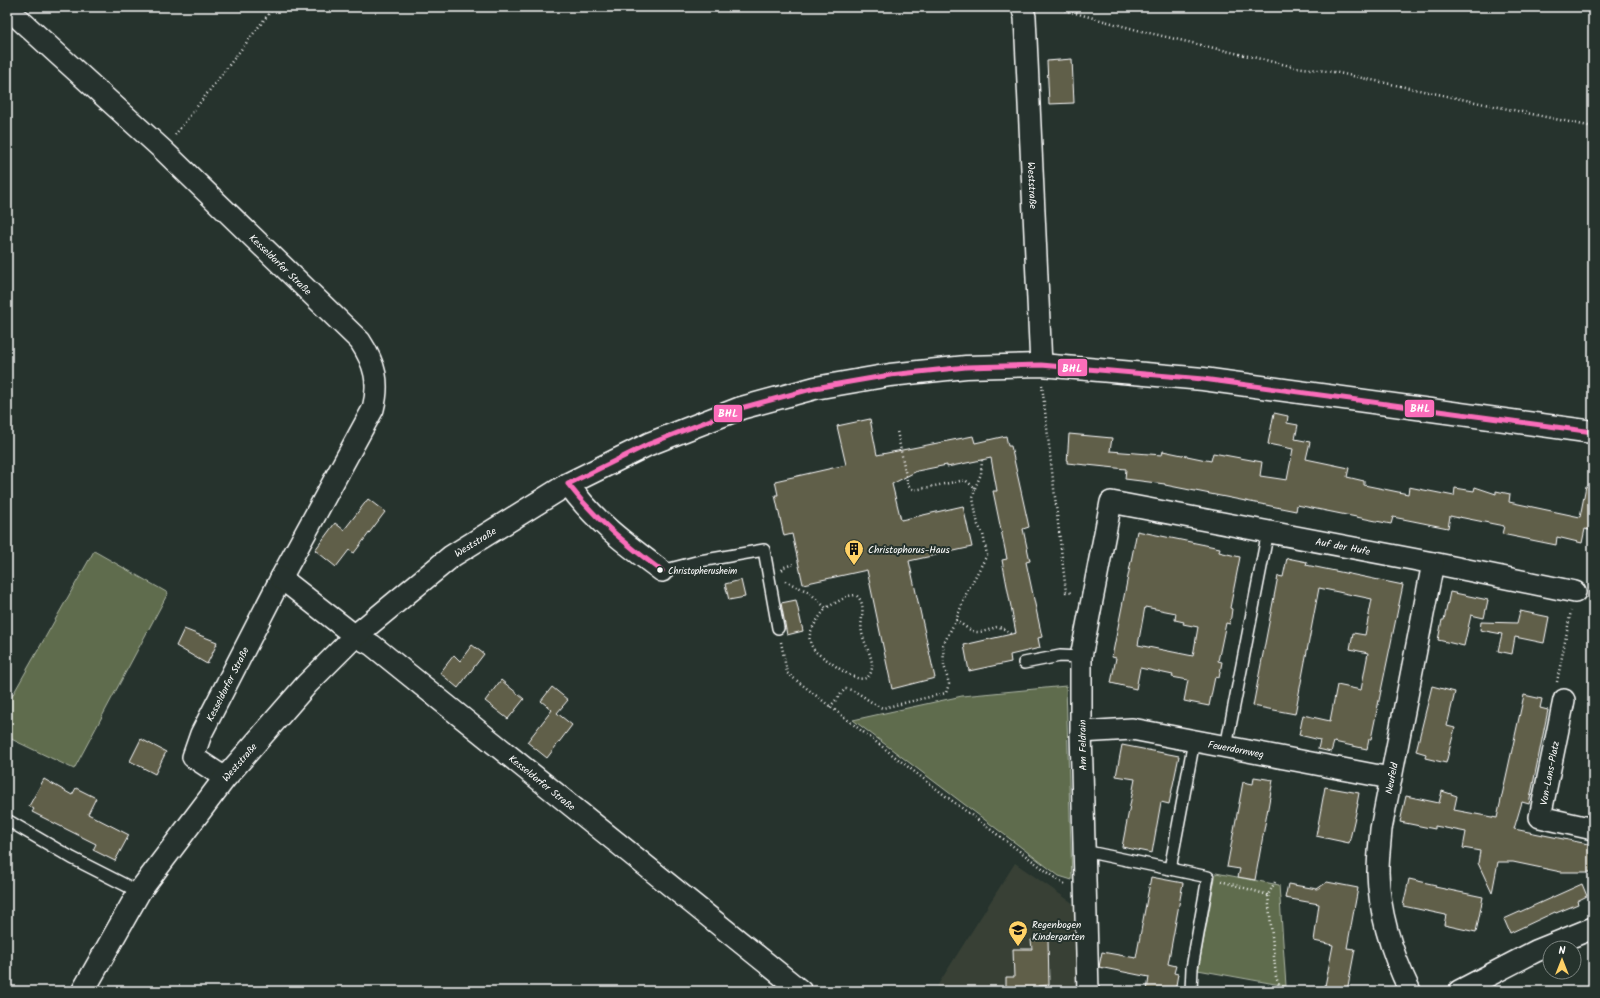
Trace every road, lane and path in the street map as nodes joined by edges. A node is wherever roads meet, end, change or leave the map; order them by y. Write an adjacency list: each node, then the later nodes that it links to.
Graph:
1 (274, 7): 6 (path)
2 (1022, 7): 7 (street, Weststraße)
3 (1053, 7): 5 (path)
4 (7, 8): 6 (street, Kesseldorfer Straße)
5 (1593, 127)
6 (163, 150): 19 (street, Kesseldorfer Straße)
7 (1038, 374): 9 (main road, Weststraße); 11 (main road, Weststraße); 22 (path)
8 (897, 431): 12 (path)
9 (1593, 432)
10 (982, 460): 12 (path)
11 (568, 484): 17 (street); 26 (main road, Weststraße)
12 (975, 488): 24 (path)
13 (1111, 502): 14 (street, Auf der Hufe); 22 (street, Am Feldrain)
14 (1268, 531): 15 (street, Auf der Hufe); 34 (lane)
15 (1433, 563): 21 (street, Auf der Hufe); 36 (street, Neufeld)
16 (794, 564): 18 (path)
17 (662, 571): 25 (lane)
18 (782, 572)
19 (280, 578): 26 (street, Kesseldorfer Straße); 35 (street, Kesseldorfer Straße)
20 (782, 578): 23 (path)
21 (1575, 592): 30 (path)
22 (1093, 595): 28 (street, Am Feldrain)
23 (826, 608): 23 (path)
24 (956, 620): 27 (path); 31 (path)
25 (778, 628): 31 (path)
26 (354, 636): 35 (main road, Weststraße); 48 (street, Kesseldorfer Straße)
27 (1013, 636)
28 (1081, 657): 29 (lane); 32 (street, Am Feldrain)
29 (1024, 663)
30 (1564, 700): 38 (street, Von-Lans-Platz)
31 (830, 707): 43 (path)
32 (1081, 732): 33 (street, Feuerdornweg); 39 (street, Am Feldrain)
33 (1194, 741): 34 (street, Feuerdornweg); 40 (lane)
34 (1226, 747): 36 (street, Feuerdornweg)
35 (225, 778): 44 (main road, Weststraße)
36 (1390, 778): 52 (street, Neufeld)
37 (7, 820): 44 (lane)
38 (1593, 828)
39 (1084, 851): 40 (lane); 43 (street, Am Feldrain)
40 (1170, 869): 41 (lane)
41 (1208, 877): 45 (path); 50 (lane)
42 (1275, 882): 45 (path)
43 (1085, 889): 49 (street, Am Feldrain)
44 (138, 892): 47 (main road, Weststraße)
45 (1268, 895): 51 (path)
46 (1593, 928): 53 (street)
47 (83, 991)
48 (801, 991)
49 (1088, 991)
50 (1191, 991)
51 (1281, 991)
52 (1410, 991)
53 (1459, 991)

